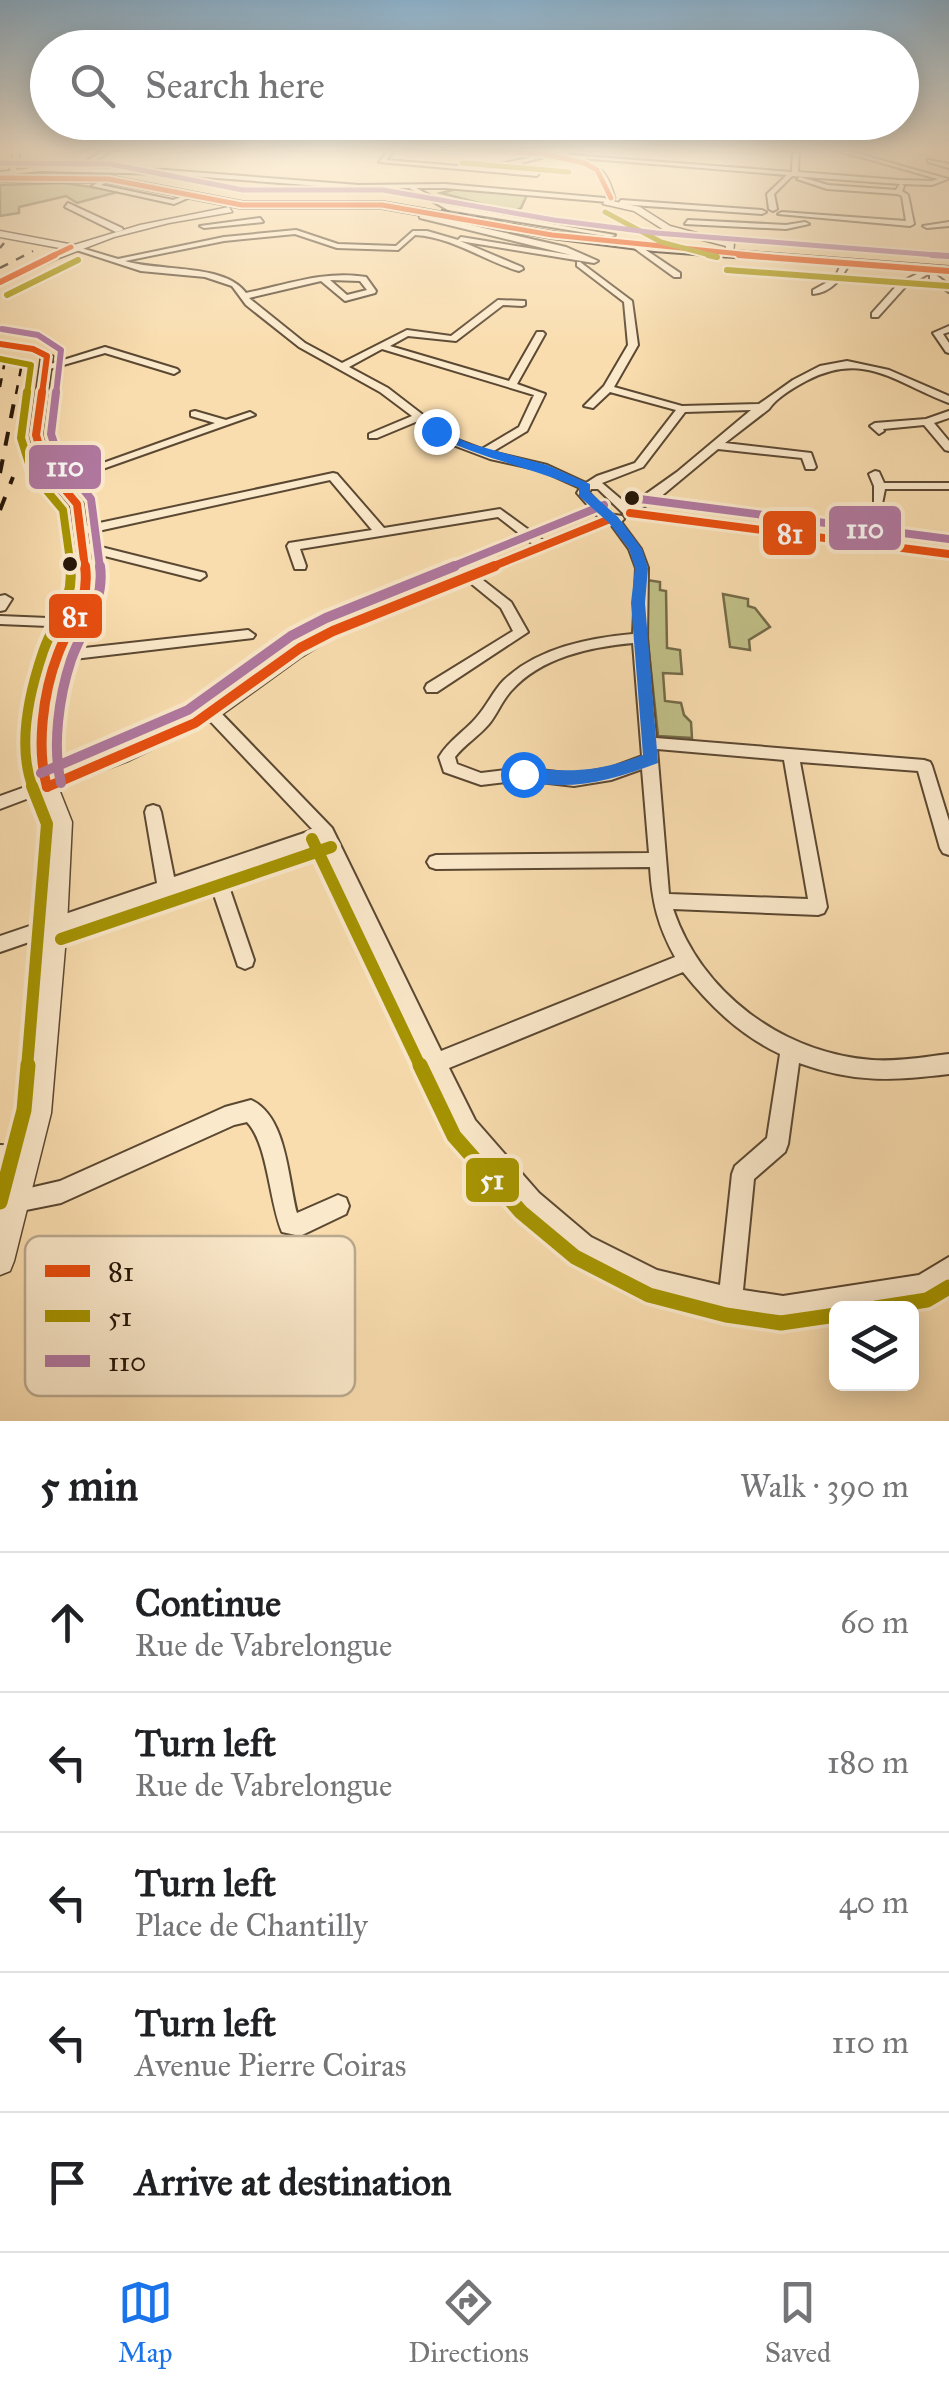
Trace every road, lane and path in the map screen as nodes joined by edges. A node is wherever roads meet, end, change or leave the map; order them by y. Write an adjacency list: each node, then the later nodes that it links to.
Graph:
1 (87, 214): 16 (street)
2 (200, 214): 9 (street)
3 (423, 214): 25 (street)
4 (441, 214): 21 (main road)
5 (473, 214): 19 (street)
6 (646, 214): 24 (street)
7 (800, 214): 10 (street)
8 (908, 214): 10 (street)
9 (188, 216): 14 (street); 16 (street)
10 (834, 218): 12 (street)
11 (260, 220): 14 (street)
12 (688, 222)
13 (949, 224): 15 (street)
14 (204, 226): 20 (street)
15 (927, 226)
16 (119, 230): 22 (street)
17 (0, 234): 22 (street)
18 (437, 235): 23 (street); 25 (street); 29 (street)
19 (611, 235)
20 (224, 239): 23 (street); 26 (street)
21 (637, 246): 24 (main road); 30 (street)
22 (72, 247): 26 (street); 33 (street)
23 (398, 248): 28 (street)
24 (728, 251): 27 (main road)
25 (570, 259): 47 (street)
26 (121, 260): 35 (street)
27 (846, 262): 31 (main road); 34 (street)
28 (404, 263)
29 (519, 270)
30 (676, 274)
31 (936, 275): 37 (street)
32 (324, 279): 32 (street); 35 (street)
33 (0, 282)
34 (816, 292)
35 (245, 296): 43 (street)
36 (522, 303): 41 (street)
37 (875, 315)
38 (949, 329): 42 (street)
39 (540, 334): 46 (street)
40 (0, 344): 44 (street)
41 (381, 346): 43 (street); 46 (street)
42 (949, 350)
43 (343, 366): 55 (street)
44 (46, 367): 45 (street); 64 (street)
45 (174, 371)
46 (512, 385): 62 (street)
47 (608, 388): 49 (street); 51 (street)
48 (949, 400): 50 (street)
49 (589, 406)
50 (765, 407): 51 (street); 60 (street)
51 (682, 409): 65 (street)
52 (195, 414): 57 (street)
53 (250, 414): 57 (street)
54 (949, 414): 56 (street)
55 (419, 416): 59 (street); 62 (street)
56 (927, 422): 58 (street); 61 (street)
57 (225, 423): 64 (street)
58 (879, 431)
59 (373, 436)
60 (716, 446): 63 (street); 68 (street)
61 (949, 448)
62 (483, 452): 65 (street)
63 (810, 467)
64 (56, 482): 70 (street)
65 (589, 486): 68 (street); 68 (street)
66 (949, 486): 67 (street)
67 (878, 502)
68 (621, 516): 71 (street); 72 (street); 79 (street)
69 (381, 532): 70 (street); 71 (street); 73 (street)
70 (80, 539): 74 (street); 77 (street)
71 (541, 544): 75 (street)
72 (949, 554)
73 (300, 566)
74 (200, 576)
75 (471, 577): 81 (street); 82 (street)
76 (0, 620): 77 (street)
77 (72, 623): 80 (street)
78 (248, 635): 80 (street)
79 (640, 638): 83 (street); 83 (street)
80 (57, 656): 85 (street)
81 (432, 688)
82 (210, 712): 85 (street); 88 (street)
83 (651, 751): 84 (street); 90 (street)
84 (791, 755): 89 (street); 94 (street)
85 (47, 787): 86 (street); 95 (street)
86 (0, 803)
87 (154, 812): 93 (street)
88 (326, 833): 92 (street); 100 (street)
89 (949, 848)
90 (658, 860): 91 (street); 94 (street)
91 (436, 862)
92 (214, 870): 93 (street); 97 (street)
93 (166, 887): 95 (street)
94 (662, 901): 98 (street)
95 (56, 926): 96 (street); 103 (street)
96 (0, 944)
97 (244, 960)
98 (685, 962): 99 (street); 100 (street)
99 (791, 1050): 101 (street); 108 (street)
100 (436, 1063): 108 (street)
101 (949, 1064)
102 (0, 1156): 103 (street)
103 (27, 1158): 104 (street)
104 (16, 1201): 105 (street); 106 (street)
105 (338, 1206)
106 (0, 1262)
107 (947, 1274): 108 (street)
108 (730, 1300)

